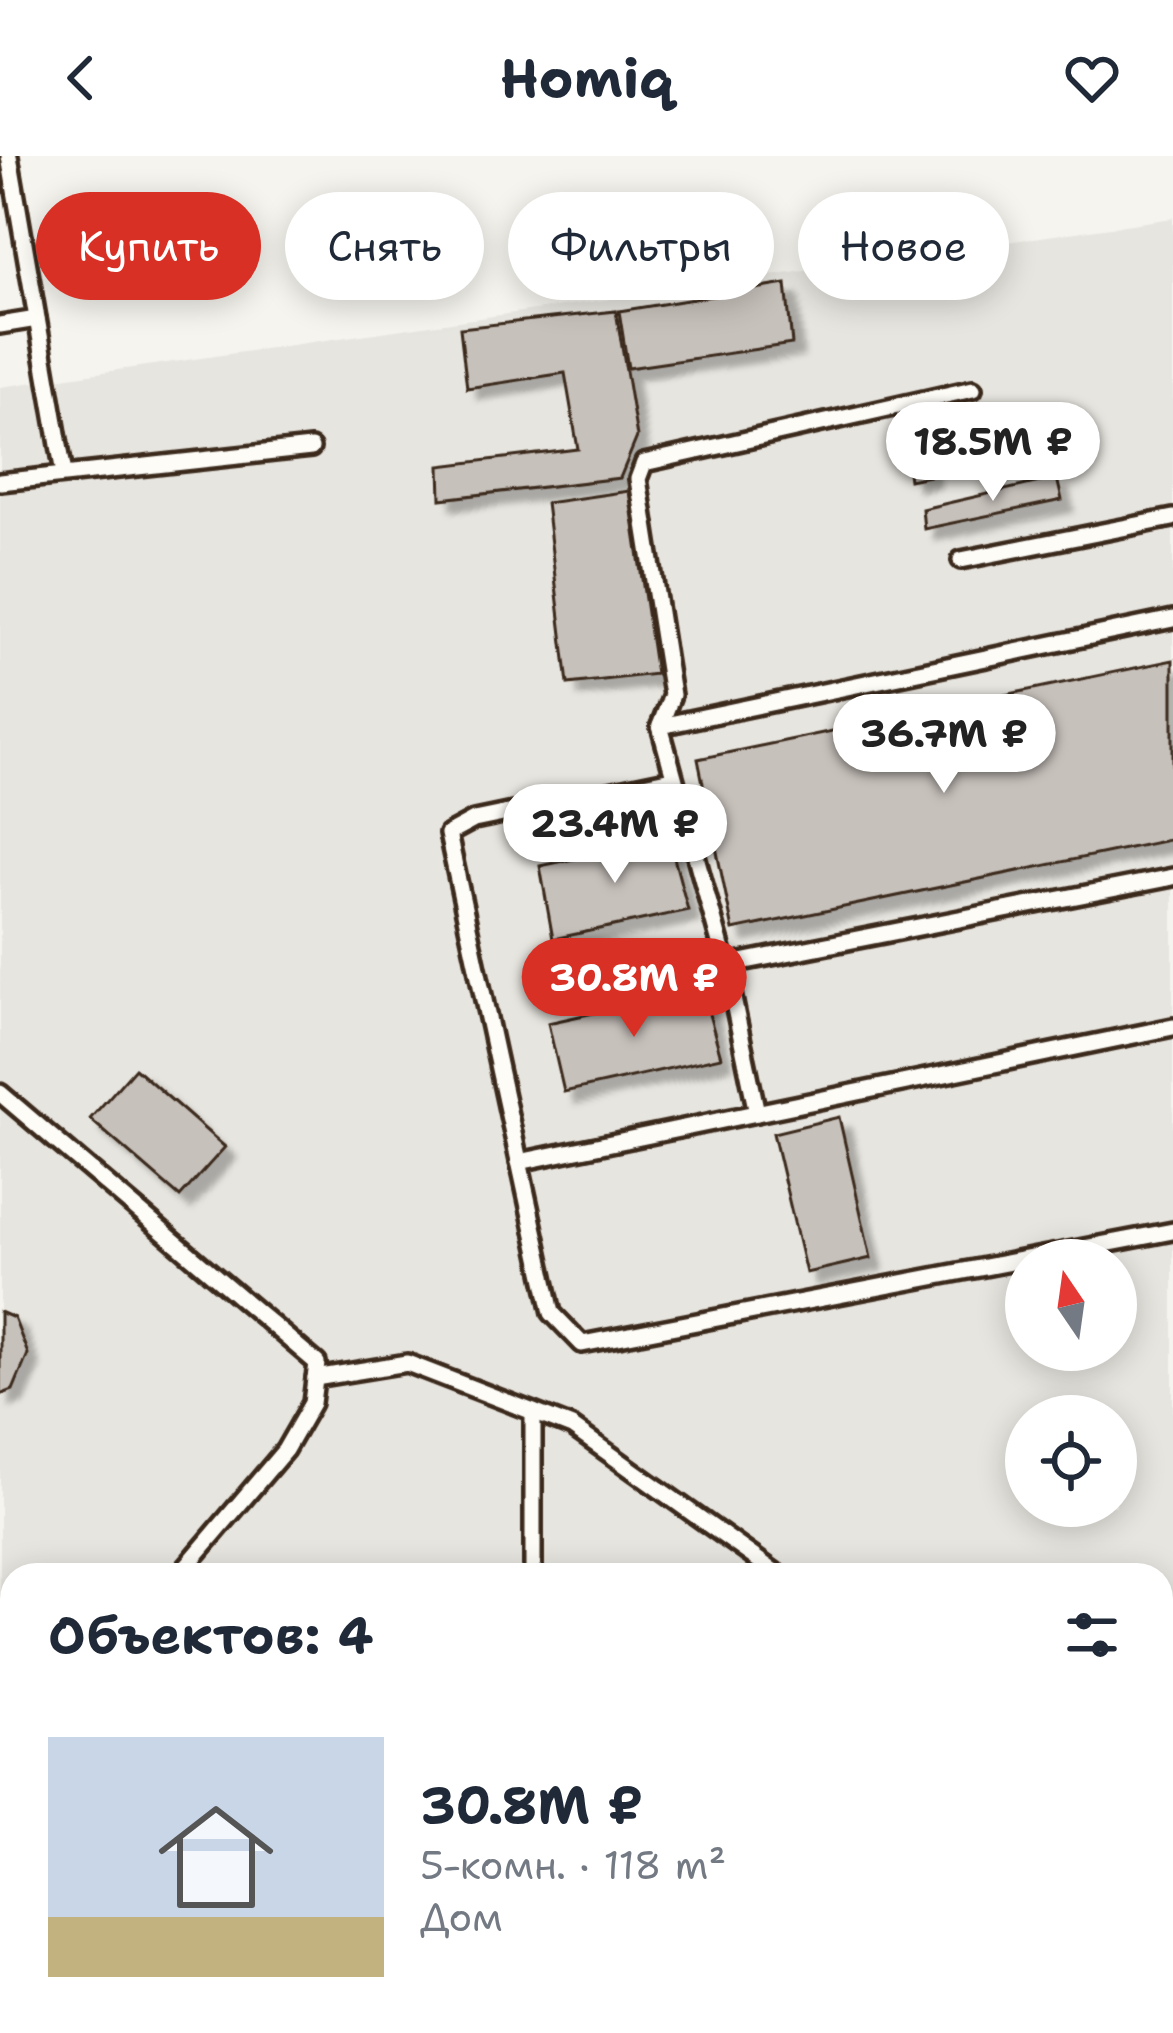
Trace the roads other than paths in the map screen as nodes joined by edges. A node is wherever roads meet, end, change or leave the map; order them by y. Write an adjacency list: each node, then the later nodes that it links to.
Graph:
1 (9, 156): 2 (lane)
2 (37, 319): 3 (lane); 6 (lane)
3 (0, 326)
4 (973, 389): 11 (lane)
5 (311, 448): 6 (lane)
6 (64, 474): 7 (lane)
7 (0, 482)
8 (1173, 518): 9 (lane)
9 (961, 560)
10 (1173, 619): 11 (lane)
11 (660, 726): 12 (lane)
12 (672, 779): 14 (lane); 18 (lane)
13 (1173, 877): 14 (lane)
14 (727, 965): 17 (lane)
15 (1173, 1027): 17 (lane)
16 (0, 1093): 20 (lane)
17 (757, 1113): 18 (lane)
18 (519, 1162): 19 (lane)
19 (1173, 1231)
20 (315, 1378): 21 (lane); 22 (lane)
21 (532, 1412): 23 (lane); 24 (lane)
22 (189, 1563)
23 (533, 1563)
24 (762, 1563)

